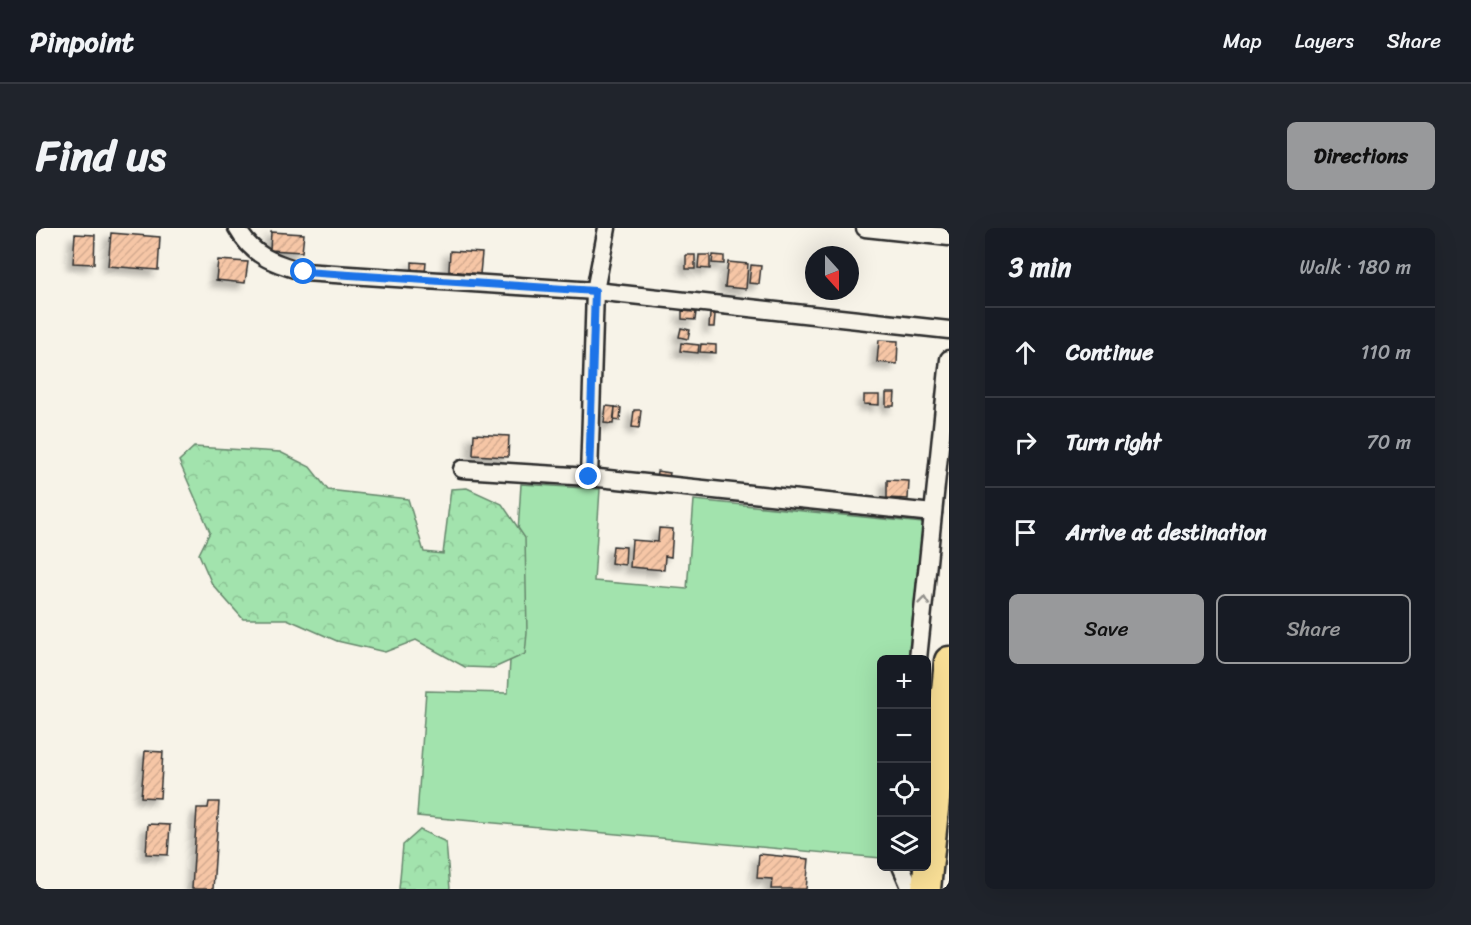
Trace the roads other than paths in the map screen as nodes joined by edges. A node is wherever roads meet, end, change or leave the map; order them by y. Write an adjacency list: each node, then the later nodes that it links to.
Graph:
1 (237, 228): 5 (street)
2 (606, 228): 5 (street)
3 (865, 228): 4 (street)
4 (949, 237)
5 (595, 291): 6 (street); 9 (street)
6 (949, 330)
7 (949, 359): 10 (street)
8 (462, 469): 9 (street)
9 (589, 477): 10 (street)
10 (933, 513): 11 (street, one-way to 10)
11 (919, 655)
12 (949, 661): 15 (highway)
13 (903, 871): 14 (street)
14 (911, 889)
15 (926, 889)

